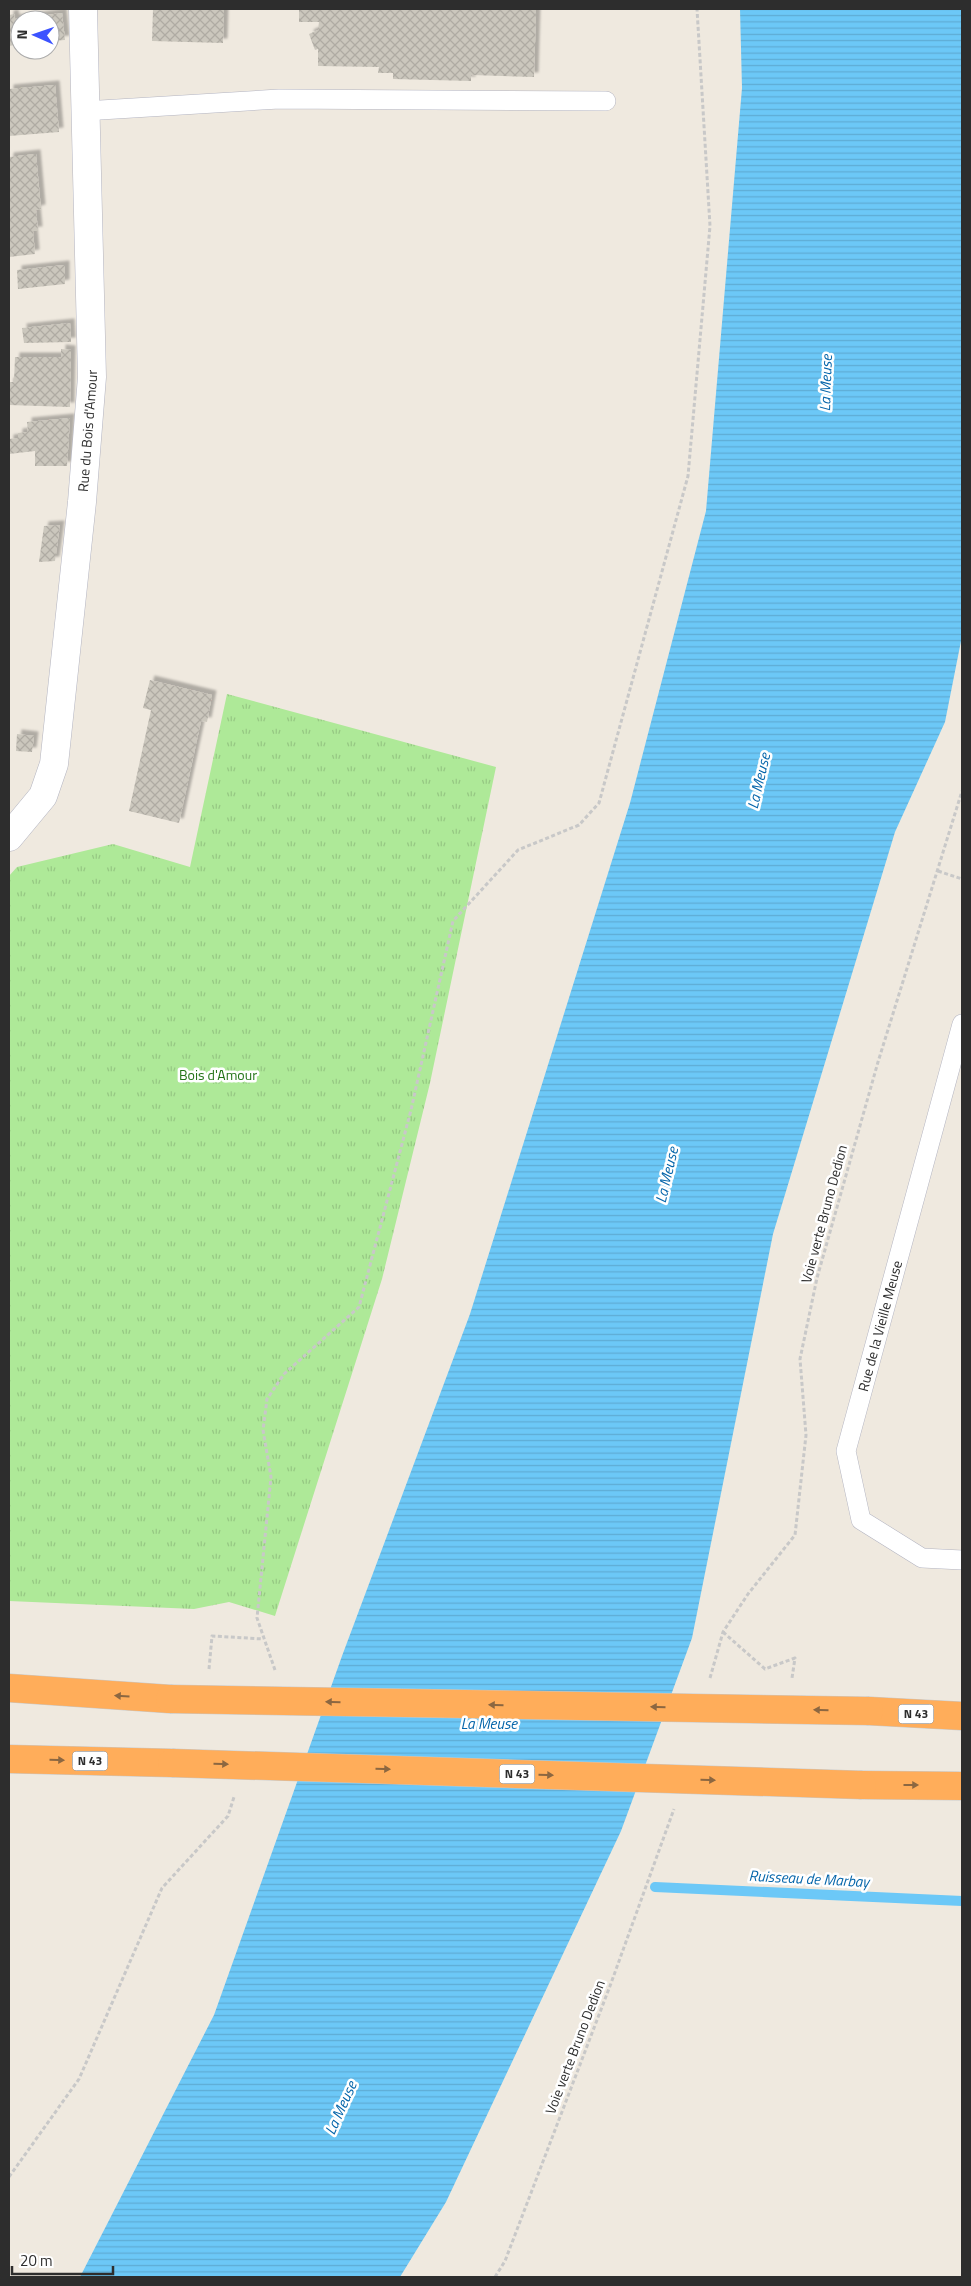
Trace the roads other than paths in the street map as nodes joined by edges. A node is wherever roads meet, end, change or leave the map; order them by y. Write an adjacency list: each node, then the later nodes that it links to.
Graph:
1 (83, 9): 3 (street, Rue du Bois d'Amour)
2 (606, 101): 3 (lane)
3 (84, 111): 4 (street, Rue du Bois d'Amour)
4 (9, 837)
5 (962, 1024): 6 (lane, Rue de la Vieille Meuse)
6 (962, 1560)
7 (9, 1686): 8 (highway, N 43, one-way to 7, bridge)
8 (962, 1716)
9 (9, 1759): 10 (highway, N 43, one-way to 10, bridge)
10 (962, 1786)

